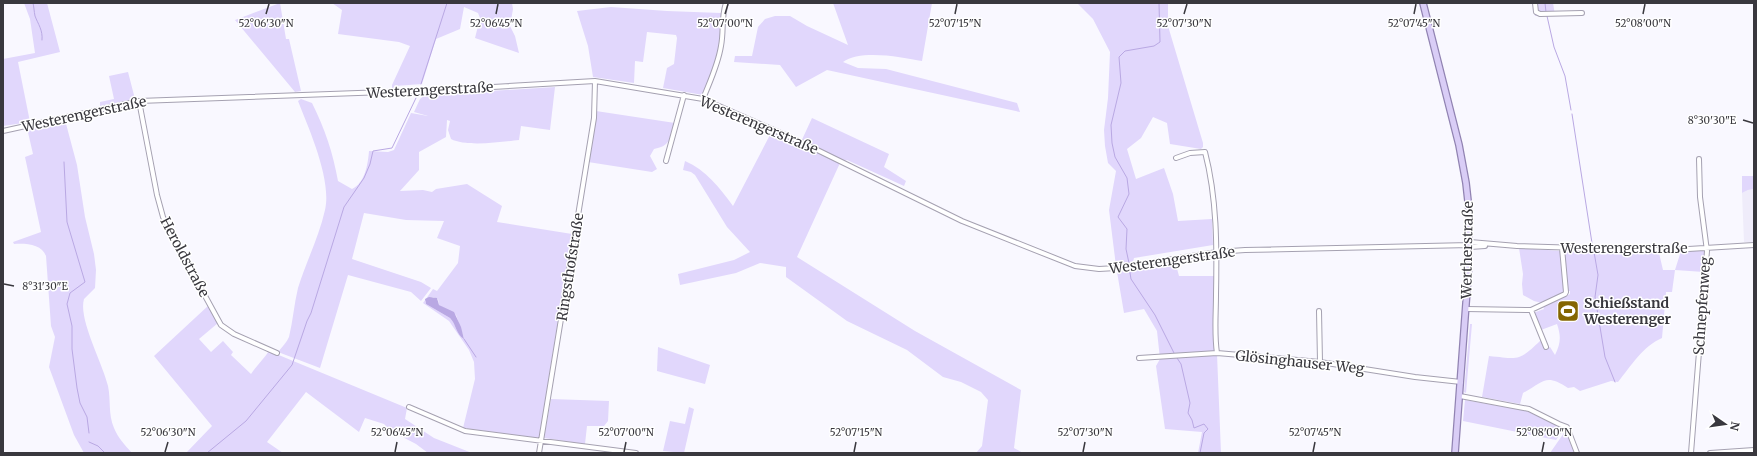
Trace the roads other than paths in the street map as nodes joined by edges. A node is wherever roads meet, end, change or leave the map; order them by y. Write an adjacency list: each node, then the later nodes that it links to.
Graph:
1 (726, 3): 7 (street)
2 (1423, 3): 13 (main road, Wertherstraße)
3 (1535, 3): 4 (street)
4 (1582, 13)
5 (595, 81): 6 (street, Westerengerstraße); 8 (street, Westerengerstraße); 29 (street, Ringsthofstraße)
6 (684, 95): 7 (street, Westerengerstraße); 12 (street)
7 (703, 99): 17 (street, Westerengerstraße)
8 (139, 101): 9 (street, Westerengerstraße); 22 (street, Heroldstraße)
9 (3, 131)
10 (1176, 158): 17 (street)
11 (1699, 159): 15 (street, Schnepfenweg)
12 (666, 161)
13 (1470, 245): 16 (street, Westerengerstraße); 17 (street, Westerengerstraße); 18 (main road, Wertherstraße)
14 (1754, 245): 15 (street, Westerengerstraße)
15 (1706, 247): 16 (street, Westerengerstraße); 35 (street, Schnepfenweg)
16 (1562, 248): 19 (street)
17 (1217, 252): 23 (street)
18 (1466, 309): 19 (street); 26 (main road, Wertherstraße)
19 (1531, 310): 21 (street)
20 (1319, 311): 25 (street)
21 (1546, 347)
22 (277, 353)
23 (1217, 353): 24 (street, Glösinghauser Weg); 25 (street, Glösinghauser Weg)
24 (1139, 358)
25 (1320, 362): 26 (street, Glösinghauser Weg)
26 (1461, 382): 27 (main road, Wertherstraße)
27 (1460, 396): 33 (main road, Wertherstraße); 34 (street)
28 (409, 408): 29 (street)
29 (541, 441): 31 (street, Ringsthofstraße); 32 (street)
30 (1754, 450): 36 (street)
31 (540, 453)
32 (636, 453)
33 (1455, 453)
34 (1577, 453)
35 (1691, 453)
36 (1710, 453)

